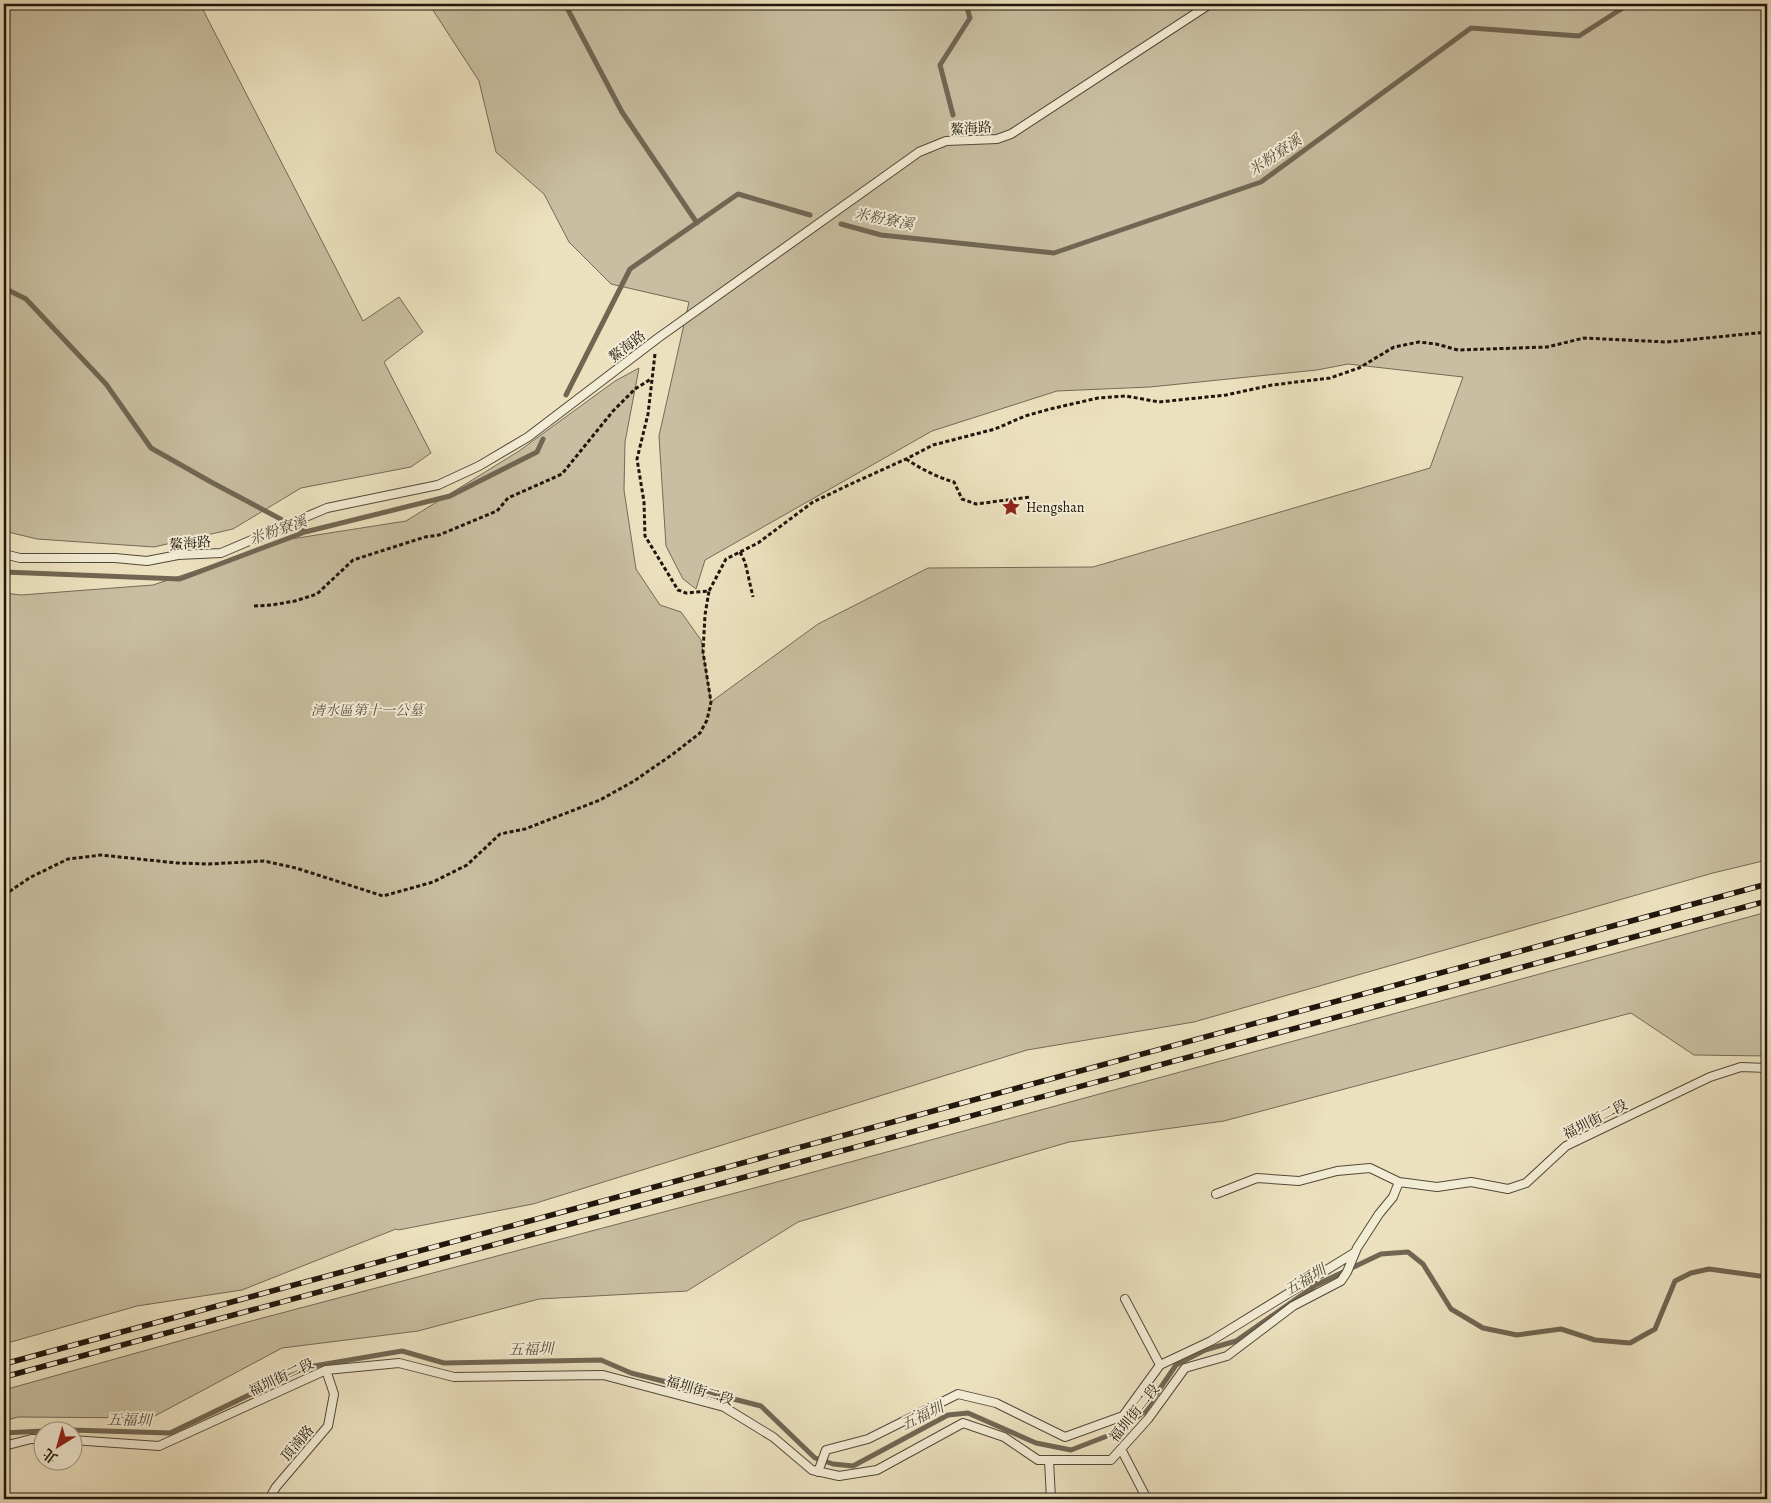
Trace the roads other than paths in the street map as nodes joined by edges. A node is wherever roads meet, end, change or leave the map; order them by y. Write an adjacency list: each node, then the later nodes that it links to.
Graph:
1 (1210, 4): 2 (lane, 鰲海路)
2 (4, 554)
3 (1767, 1068): 4 (lane, 福圳街二段)
4 (1398, 1182): 5 (lane); 6 (lane, 福圳街二段)
5 (1216, 1194)
6 (1354, 1253): 8 (lane); 13 (lane, 福圳街二段)
7 (1125, 1299): 8 (lane)
8 (1160, 1365): 15 (lane)
9 (326, 1370): 11 (lane, 福圳街二段); 15 (lane, 福圳街二段); 16 (lane, 頂湳路)
10 (32, 1439): 12 (lane)
11 (82, 1441)
12 (4, 1446)
13 (1121, 1449): 14 (lane, 福圳街二段); 18 (lane)
14 (1049, 1460): 15 (lane, 福圳街二段); 17 (lane)
15 (818, 1472)
16 (269, 1499)
17 (1051, 1499)
18 (1147, 1499)

